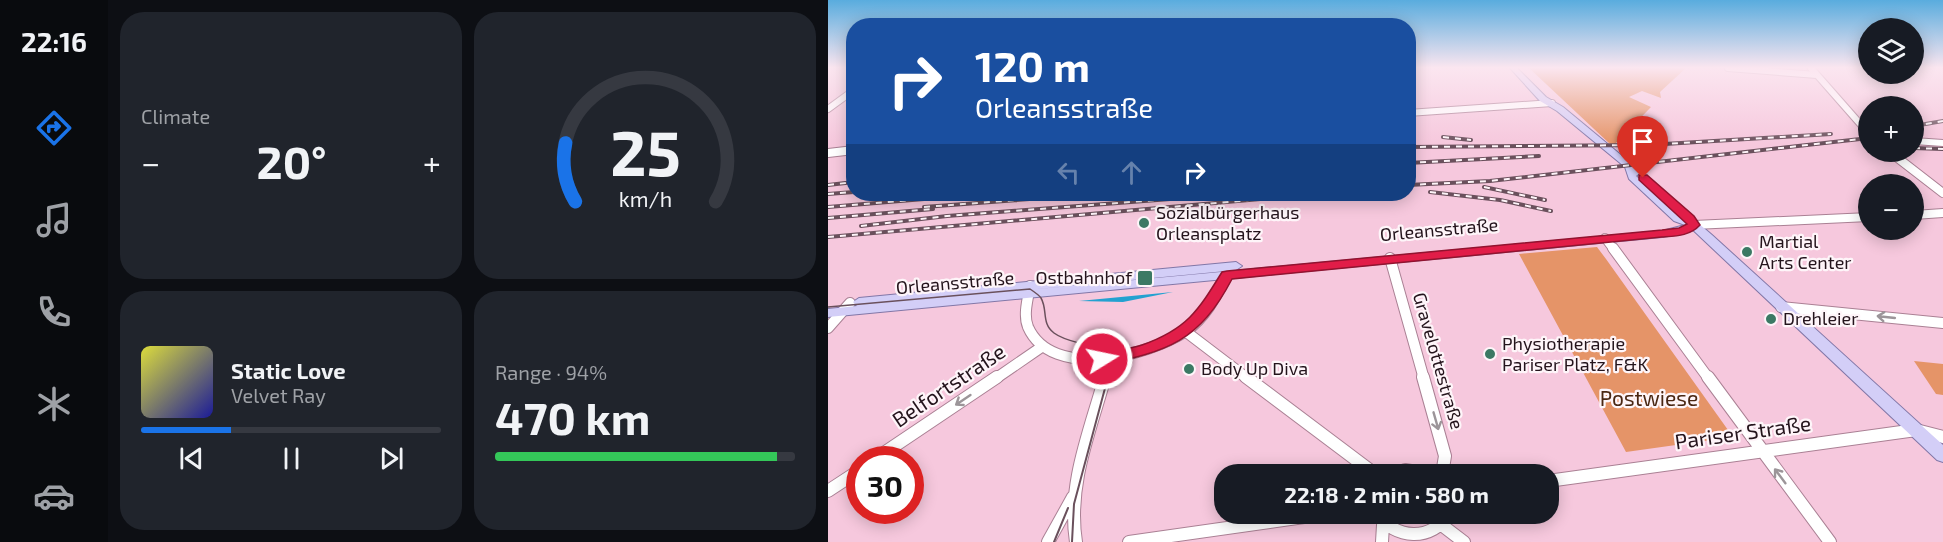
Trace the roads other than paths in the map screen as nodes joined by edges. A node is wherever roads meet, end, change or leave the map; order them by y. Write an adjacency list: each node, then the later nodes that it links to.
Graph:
1 (1537, 93): 7 (main road)
2 (1546, 93): 7 (main road)
3 (1833, 93): 10 (street)
4 (846, 96): 6 (street)
5 (828, 102): 6 (street)
6 (838, 102): 8 (street)
7 (1552, 104): 9 (street); 20 (main road)
8 (828, 109)
9 (1416, 112)
10 (1858, 122)
11 (1924, 141): 12 (street)
12 (1943, 142)
13 (846, 151): 14 (street)
14 (828, 153)
15 (1903, 162): 16 (street)
16 (1943, 193)
17 (1943, 213): 18 (street)
18 (1924, 214)
19 (1858, 218): 20 (street, Orleansstraße)
20 (1694, 225): 21 (main road, Orleansstraße); 22 (main road, Orleansstraße); 26 (main road)
21 (1605, 238): 22 (main road, Orleansstraße); 36 (street)
22 (1389, 255): 23 (main road, Orleansstraße); 39 (street, Gravelottestraße, one-way to 39)
23 (1230, 271): 24 (main road, Orleansstraße); 30 (street)
24 (1029, 290): 27 (main road, Orleansstraße); 31 (street)
25 (828, 305): 27 (main road, Orleansstraße)
26 (1782, 307): 28 (street, one-way to 26); 33 (main road)
27 (840, 309): 29 (street)
28 (1943, 323)
29 (828, 328)
30 (1185, 331): 32 (street); 38 (street)
31 (1043, 346): 32 (street); 35 (street, Belfortstraße, one-way to 35)
32 (1109, 358): 43 (street)
33 (1916, 430): 34 (street, Pariser Straße); 36 (street, Pariser Straße); 37 (main road)
34 (1943, 437)
35 (894, 446)
36 (1762, 452): 41 (street, Pariser Straße); 54 (street, one-way to 36)
37 (1943, 455)
38 (1361, 464)
39 (1444, 464)
40 (846, 479): 42 (street)
41 (1559, 480)
42 (828, 491)
43 (1074, 495): 49 (street); 50 (street)
44 (1255, 524): 51 (street)
45 (1380, 524): 52 (street)
46 (1384, 524): 47 (street)
47 (1443, 524)
48 (1449, 524): 53 (street)
49 (1048, 542)
50 (1076, 542)
51 (1129, 542)
52 (1382, 542)
53 (1464, 542)
54 (1830, 542)

